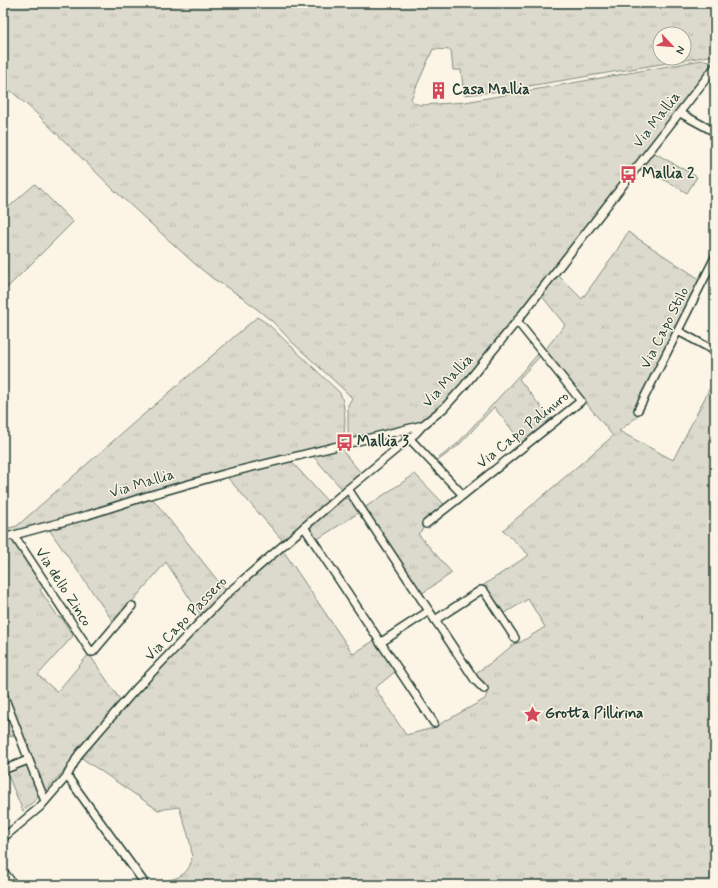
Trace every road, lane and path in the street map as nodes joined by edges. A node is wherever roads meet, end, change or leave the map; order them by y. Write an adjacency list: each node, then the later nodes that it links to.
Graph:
1 (715, 68): 2 (street, Via Mallia)
2 (680, 113): 3 (street); 5 (street, Via Mallia)
3 (715, 132)
4 (715, 257): 6 (street, Via Capo Stilo)
5 (516, 321): 9 (street, Via Mallia); 13 (street, Via Capo Palinuro)
6 (678, 331): 7 (street); 8 (street, Via Capo Stilo)
7 (715, 351)
8 (638, 410)
9 (423, 425): 10 (street, Via Mallia); 11 (street, Via Capo Passero)
10 (402, 430): 11 (street); 16 (street, Via Mallia)
11 (409, 438): 12 (street, Via Capo Passero); 13 (street)
12 (348, 489): 15 (street, Via Capo Passero); 19 (street)
13 (463, 495): 14 (street)
14 (426, 524)
15 (304, 527): 22 (street); 28 (street, Via Capo Passero)
16 (14, 535): 17 (street, Via Mallia); 18 (street, Via dello Zinco)
17 (3, 538)
18 (132, 606)
19 (429, 611): 20 (street); 22 (street)
20 (435, 620): 21 (street); 23 (street)
21 (514, 638)
22 (380, 643): 25 (street)
23 (484, 689)
24 (4, 699): 26 (street)
25 (434, 723)
26 (28, 760): 27 (street); 29 (street)
27 (3, 770)
28 (67, 776): 29 (street, Via Capo Passero); 32 (street)
29 (45, 801): 30 (street, Via Capo Passero)
30 (3, 838)
31 (3, 871): 33 (street)
32 (143, 881)
33 (14, 885)

